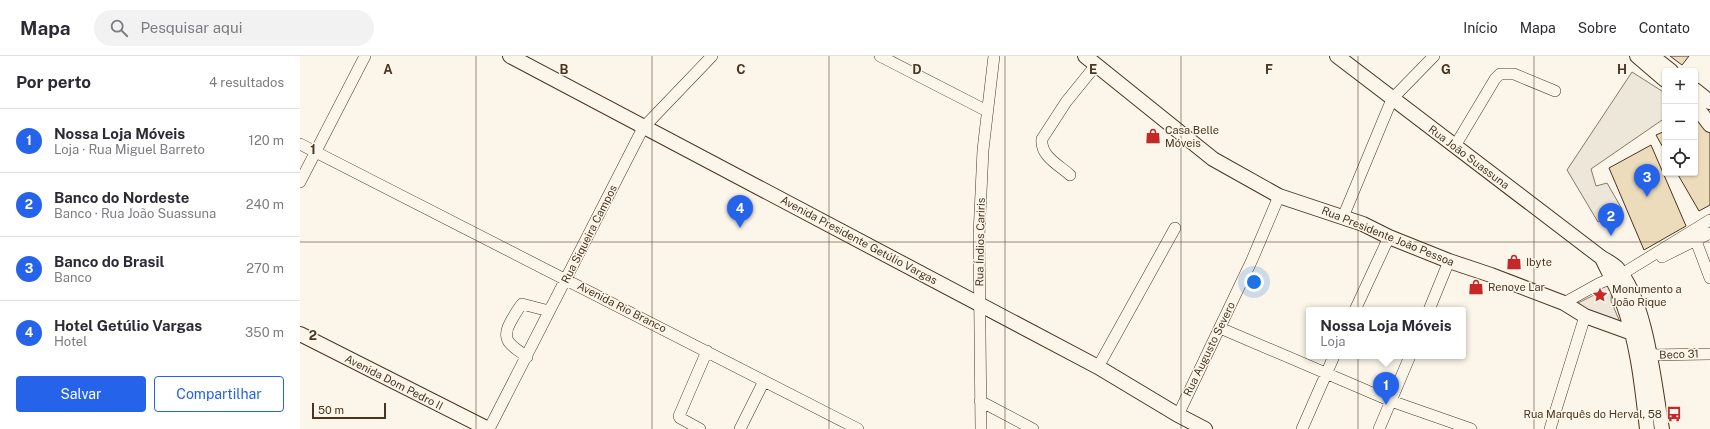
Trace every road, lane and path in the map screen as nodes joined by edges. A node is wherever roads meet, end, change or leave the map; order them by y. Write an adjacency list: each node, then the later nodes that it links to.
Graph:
1 (365, 56): 23 (street)
2 (510, 56): 20 (main road, Avenida Presidente Getúlio Vargas)
3 (712, 56): 20 (street, Rua Siqueira Campos)
4 (880, 56): 18 (street)
5 (994, 56): 18 (street, Rua Índios Cariris)
6 (1337, 56): 15 (main road, Rua João Suassuna)
7 (1434, 56): 15 (street)
8 (1637, 56): 12 (main road)
9 (1652, 56): 11 (main road)
10 (1090, 60): 24 (street); 26 (main road, Rua Presidente João Pessoa)
11 (1667, 68)
12 (1662, 77)
13 (1555, 90): 22 (street)
14 (1698, 92): 16 (main road)
15 (1392, 99): 22 (main road, Rua João Suassuna); 27 (street)
16 (1710, 102)
17 (1698, 109): 19 (main road)
18 (987, 111): 38 (street, Rua Índios Cariris)
19 (1710, 124)
20 (643, 128): 36 (street, Rua Siqueira Campos); 38 (main road, Avenida Presidente Getúlio Vargas)
21 (300, 144): 23 (street, Avenida Rio Branco)
22 (1455, 146): 35 (main road, Rua João Suassuna)
23 (316, 152): 25 (street); 36 (street, Avenida Rio Branco)
24 (1070, 175)
25 (300, 182)
26 (1279, 196): 27 (main road, Rua Presidente João Pessoa); 44 (street, Rua Augusto Severo)
27 (1343, 217): 31 (main road, Rua Presidente João Pessoa)
28 (1710, 220): 34 (street)
29 (1175, 228): 53 (street)
30 (1710, 233): 32 (street)
31 (1388, 237): 33 (main road, Rua Presidente João Pessoa); 40 (street)
32 (1696, 241): 34 (street); 37 (street)
33 (1450, 261): 39 (main road, Rua Presidente João Pessoa); 41 (street)
34 (1642, 262): 35 (street)
35 (1617, 277): 39 (street); 45 (main road); 49 (main road)
36 (565, 278): 42 (street, Rua Siqueira Campos); 47 (street, Avenida Rio Branco)
37 (1710, 278)
38 (979, 303): 53 (main road, Avenida Presidente Getúlio Vargas); 56 (street, Rua Índios Cariris)
39 (1564, 303): 43 (main road, Rua Presidente João Pessoa)
40 (1356, 307)
41 (1430, 307)
42 (549, 311): 50 (street, Rua Siqueira Campos); 50 (street)
43 (1585, 316): 45 (main road, Rua Presidente João Pessoa); 69 (street)
44 (1220, 328): 54 (street); 58 (street, Rua Augusto Severo)
45 (1632, 333): 70 (main road)
46 (300, 334): 59 (main road, Avenida Dom Pedro II)
47 (706, 351): 55 (street, Avenida Rio Branco); 60 (street)
48 (1710, 354): 49 (street, Beco 31)
49 (1649, 355): 71 (main road)
50 (527, 357): 59 (street, Rua Siqueira Campos)
51 (1333, 359): 54 (street)
52 (1409, 359): 57 (street)
53 (1098, 367): 58 (main road, Avenida Presidente Getúlio Vargas)
54 (1326, 375): 57 (street); 66 (street)
55 (764, 381): 61 (street); 62 (street, Avenida Rio Branco)
56 (980, 401): 63 (street, Rua Índios Cariris); 64 (street)
57 (1391, 402): 67 (street); 68 (street)
58 (1178, 415): 65 (main road, Avenida Presidente Getúlio Vargas)
59 (489, 429)
60 (700, 429)
61 (740, 429)
62 (858, 429)
63 (981, 429)
64 (1033, 429)
65 (1205, 429)
66 (1302, 429)
67 (1379, 429)
68 (1471, 429)
69 (1550, 429)
70 (1647, 429)
71 (1662, 429)

